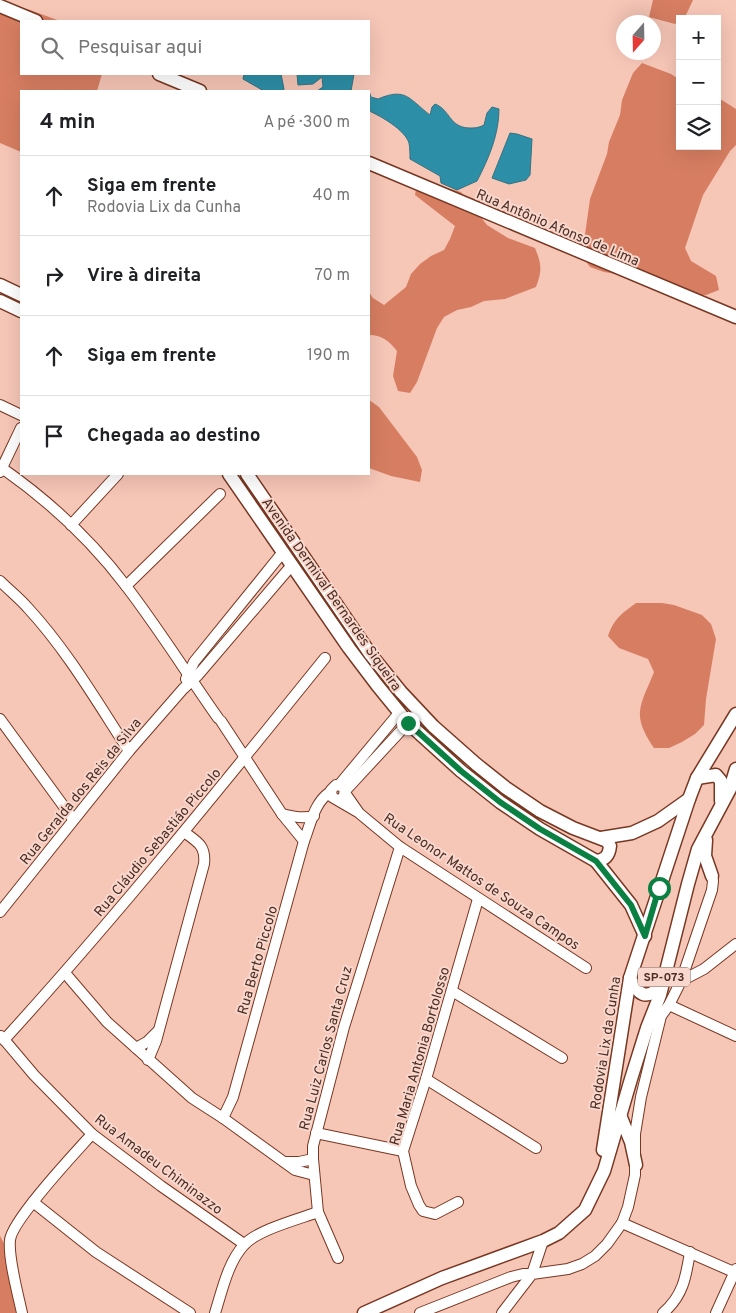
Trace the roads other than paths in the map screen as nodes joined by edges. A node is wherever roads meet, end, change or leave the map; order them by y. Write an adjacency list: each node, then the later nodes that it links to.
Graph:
1 (0, 6): 2 (main road)
2 (34, 20)
3 (161, 75): 4 (main road)
4 (198, 90)
5 (370, 163): 10 (main road, Rua Antônio Afonso de Lima)
6 (0, 285): 7 (main road)
7 (20, 295)
8 (0, 300): 9 (main road)
9 (20, 310)
10 (736, 317)
11 (0, 405): 12 (street)
12 (20, 415)
13 (20, 430): 14 (street)
14 (1, 470): 19 (street)
15 (117, 475): 19 (street)
16 (230, 475): 20 (main road, Avenida Dermival Bernardes Siqueira)
17 (248, 475): 42 (main road, Avenida Dermival Bernardes Siqueira)
18 (220, 494): 23 (street)
19 (71, 525): 23 (street)
20 (283, 552): 21 (main road, Avenida Dermival Bernardes Siqueira); 25 (street)
21 (292, 565): 25 (street); 26 (main road, Avenida Dermival Bernardes Siqueira)
22 (0, 581): 30 (street)
23 (126, 586): 25 (street)
24 (325, 658): 31 (street, Rua Cláudio Sebastiáo Piccolo)
25 (190, 678): 30 (street, Rua Geralda dos Reis da Silva); 31 (street)
26 (399, 713): 28 (main road, Avenida Dermival Bernardes Siqueira); 34 (street)
27 (736, 714): 33 (main road, Rodovia Lix da Cunha / SP-073)
28 (408, 723): 34 (street); 45 (main road, Avenida Dermival Bernardes Siqueira)
29 (2, 726): 39 (street)
30 (128, 751): 39 (street, Rua Geralda dos Reis da Silva)
31 (244, 758): 38 (street); 40 (street, Rua Cláudio Sebastiáo Piccolo)
32 (736, 769): 36 (main road, Rodovia Lix da Cunha / SP-073)
33 (697, 778): 35 (main road, Rodovia Lix da Cunha / SP-073); 36 (main road)
34 (339, 794): 37 (street); 44 (street, Rua Leonor Mattos de Souza Campos)
35 (689, 799): 42 (main road); 50 (main road, Rodovia Lix da Cunha / SP-073)
36 (721, 808): 41 (main road, Rodovia Lix da Cunha / SP-073)
37 (315, 813): 38 (street); 43 (street, Rua Berto Piccolo)
38 (282, 814): 43 (street)
39 (74, 819): 49 (street, Rua Geralda dos Reis da Silva)
40 (184, 832): 53 (street, Rua Cláudio Sebastiáo Piccolo); 59 (street)
41 (706, 836): 46 (main road); 47 (main road, Rodovia Lix da Cunha / SP-073)
42 (601, 838): 45 (main road)
43 (304, 841): 67 (street, Rua Berto Piccolo)
44 (400, 846): 48 (street, Rua Leonor Mattos de Souza Campos); 68 (street, Rua Luiz Carlos Santa Cruz)
45 (596, 861): 50 (main road)
46 (712, 876): 47 (main road); 55 (street)
47 (688, 884): 56 (main road, Rodovia Lix da Cunha / SP-073)
48 (478, 899): 52 (street, Rua Leonor Mattos de Souza Campos); 57 (street, Rua Maria Antonia Bortolosso)
49 (0, 912)
50 (645, 936): 54 (main road, Rodovia Lix da Cunha / SP-073)
51 (736, 944): 55 (street)
52 (586, 968)
53 (65, 973): 61 (street, Rua Cláudio Sebastiáo Piccolo); 62 (street)
54 (630, 978): 56 (main road); 76 (main road, Rodovia Lix da Cunha / SP-073)
55 (681, 981): 58 (street)
56 (661, 986): 66 (main road, Rodovia Lix da Cunha / SP-073)
57 (452, 992): 63 (street); 65 (street, Rua Maria Antonia Bortolosso)
58 (669, 1005): 60 (street); 74 (street)
59 (157, 1032): 62 (street); 64 (street)
60 (736, 1036)
61 (2, 1037): 69 (street, Rua Amadeu Chiminazzo)
62 (136, 1048): 64 (street)
63 (562, 1058)
64 (148, 1060): 67 (street)
65 (426, 1080): 70 (street); 71 (street, Rua Maria Antonia Bortolosso)
66 (620, 1115): 74 (main road); 76 (main road, Rodovia Lix da Cunha / SP-073)
67 (223, 1118): 73 (street)
68 (316, 1133): 71 (street); 72 (street, Rua Luiz Carlos Santa Cruz)
69 (92, 1134): 77 (street); 82 (street, Rua Amadeu Chiminazzo)
70 (536, 1148)
71 (404, 1150): 78 (street, Rua Maria Antonia Bortolosso)
72 (312, 1159): 73 (street); 75 (street, Rua Luiz Carlos Santa Cruz)
73 (284, 1162): 75 (street)
74 (636, 1164): 80 (street)
75 (314, 1175): 79 (street, Rua Luiz Carlos Santa Cruz)
76 (596, 1187): 81 (main road, Rodovia Lix da Cunha / SP-073)
77 (33, 1202): 87 (street); 88 (street)
78 (458, 1202)
79 (318, 1212): 82 (street); 84 (street, Rua Luiz Carlos Santa Cruz)
80 (622, 1223): 83 (street); 86 (street)
81 (543, 1241): 86 (street); 90 (main road, Rodovia Lix da Cunha / SP-073)
82 (244, 1244): 89 (street)
83 (690, 1252): 85 (street); 93 (street)
84 (338, 1258)
85 (736, 1271): 94 (street)
86 (532, 1274): 91 (street); 92 (street)
87 (22, 1313)
88 (190, 1313)
89 (215, 1313)
90 (364, 1313)
91 (420, 1313)
92 (502, 1313)
93 (663, 1313)
94 (716, 1313)

